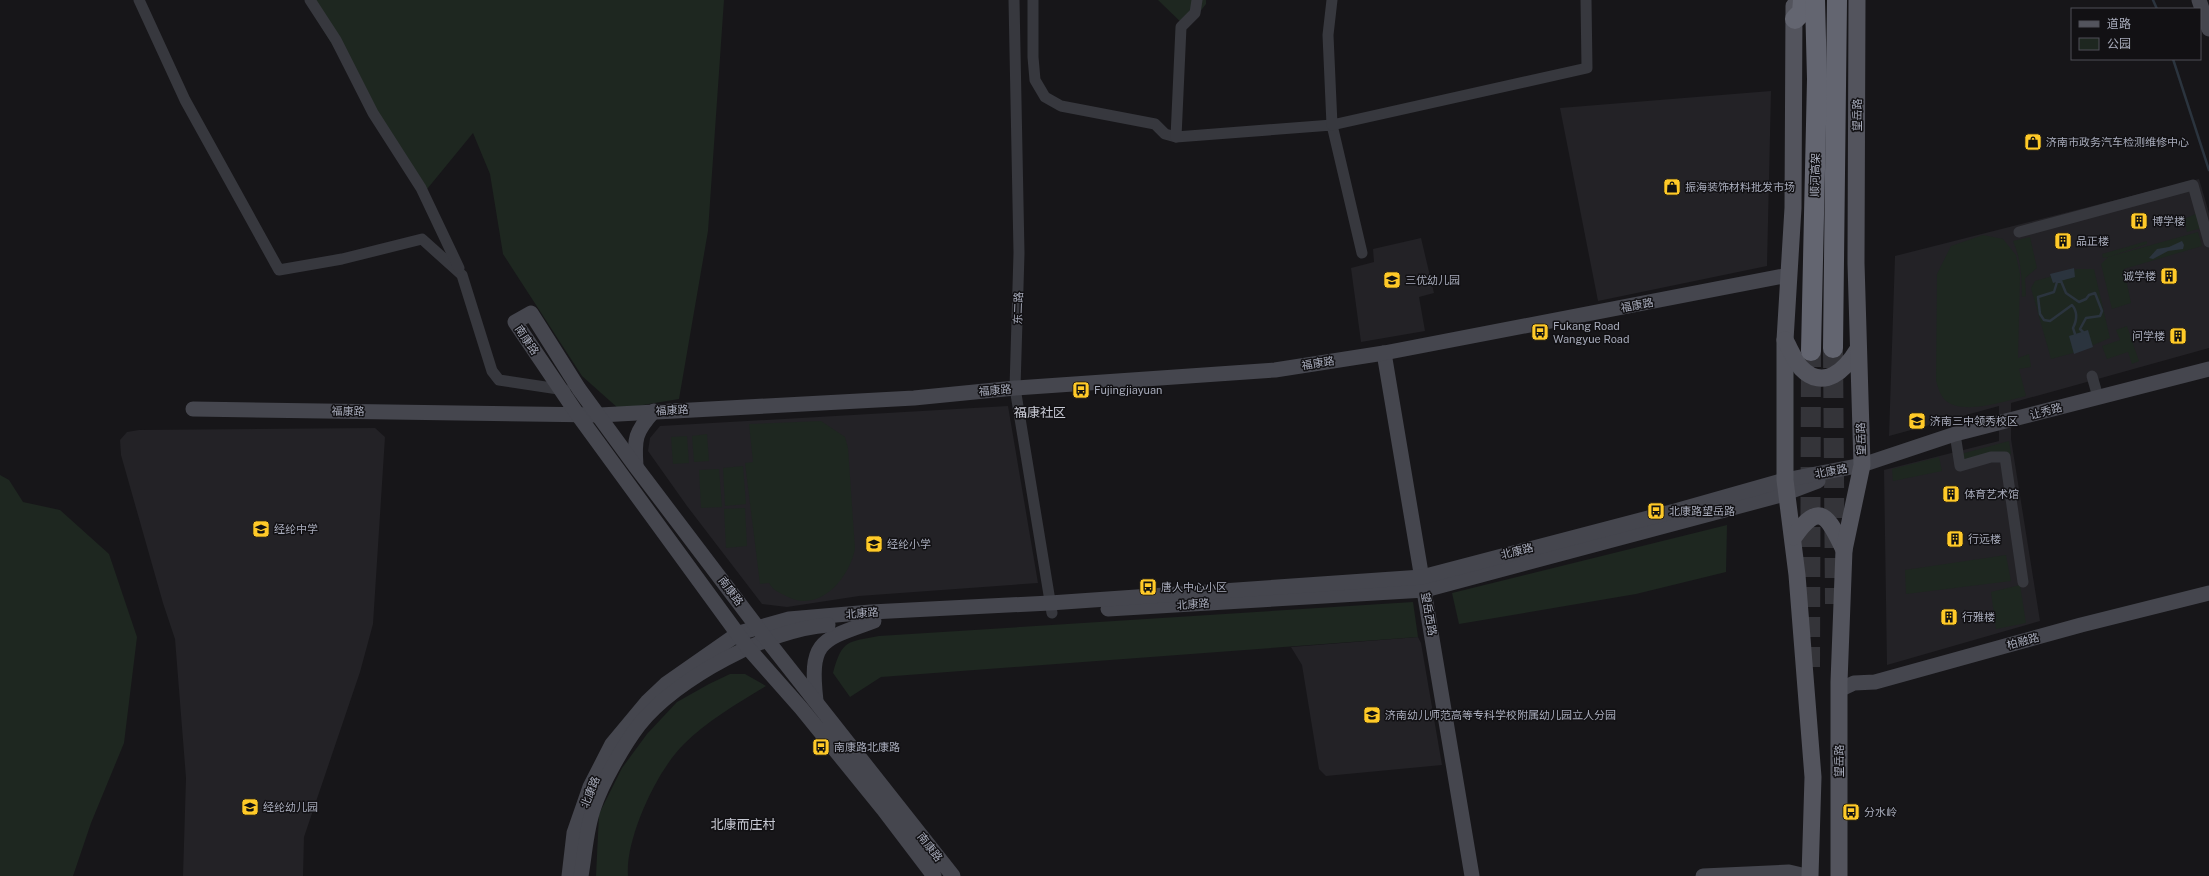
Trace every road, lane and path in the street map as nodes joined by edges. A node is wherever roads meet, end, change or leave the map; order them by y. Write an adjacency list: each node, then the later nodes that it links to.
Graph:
1 (139, 0): 22 (street)
2 (310, 0): 22 (street)
3 (1014, 0): 31 (street, 东二路)
4 (1033, 0): 18 (street)
5 (1197, 0): 18 (street)
6 (1332, 0): 17 (street)
7 (1586, 0): 17 (street)
8 (1803, 0): 14 (highway)
9 (1815, 0): 27 (highway, 顺河高架)
10 (1837, 0): 16 (highway, 顺河高架)
11 (1848, 0): 16 (highway)
12 (1857, 0): 26 (main road, 望岳路)
13 (2200, 0): 15 (street)
14 (1794, 10): 23 (main road)
15 (2209, 30)
16 (1837, 53): 25 (highway, 顺河高架)
17 (1332, 125): 18 (street); 21 (street)
18 (1176, 138)
19 (2019, 232): 20 (street)
20 (2209, 242)
21 (1362, 253)
22 (462, 275): 33 (street)
23 (1789, 275): 24 (main road); 28 (street, 福康路)
24 (1785, 340): 26 (main road); 42 (main road)
25 (1834, 348)
26 (1858, 349): 40 (main road, 望岳路)
27 (1811, 351)
28 (1384, 353): 31 (street, 福康路); 46 (street, 望岳西路)
29 (2209, 368): 34 (street, 让秀路)
30 (2092, 376): 34 (street)
31 (1015, 388): 36 (street, 福康路); 48 (street, 东二路)
32 (580, 389): 33 (street); 33 (street, 南康路); 38 (street, 南康路)
33 (561, 390): 37 (street, 南康路)
34 (2098, 397): 39 (street, 让秀路)
35 (193, 409): 37 (street, 福康路)
36 (654, 411): 38 (street, 福康路); 41 (street)
37 (578, 415): 38 (street, 福康路); 51 (street, 南康路)
38 (600, 415): 41 (street, 南康路)
39 (1956, 434): 40 (street, 让秀路); 45 (street)
40 (1862, 465): 42 (street, 北康路); 44 (main road, 望岳路)
41 (636, 467): 50 (street, 南康路)
42 (1785, 487): 43 (main road); 46 (street, 北康路)
43 (1794, 537): 44 (main road); 63 (main road)
44 (1844, 550): 54 (main road, 望岳路)
45 (2022, 582)
46 (1423, 583): 48 (street, 北康路); 60 (street, 望岳西路)
47 (2209, 593): 54 (street, 柏融路)
48 (1051, 608): 49 (street, 北康路); 50 (street, 北康路)
49 (874, 621): 52 (street, 北康路); 55 (street)
50 (758, 627): 51 (street, 北康路); 52 (street, 南康路)
51 (738, 633): 53 (street, 南康路); 56 (street, 北康路)
52 (767, 640): 53 (street, 北康路); 55 (street, 南康路)
53 (748, 648): 57 (street, 北康路); 58 (street, 南康路)
54 (1839, 690): 64 (main road, 望岳路)
55 (816, 701): 59 (street, 南康路)
56 (569, 876)
57 (581, 876)
58 (934, 876)
59 (953, 876)
60 (1472, 876)
61 (1703, 876): 62 (street)
62 (1806, 876)
63 (1810, 876)
64 (1839, 876)

